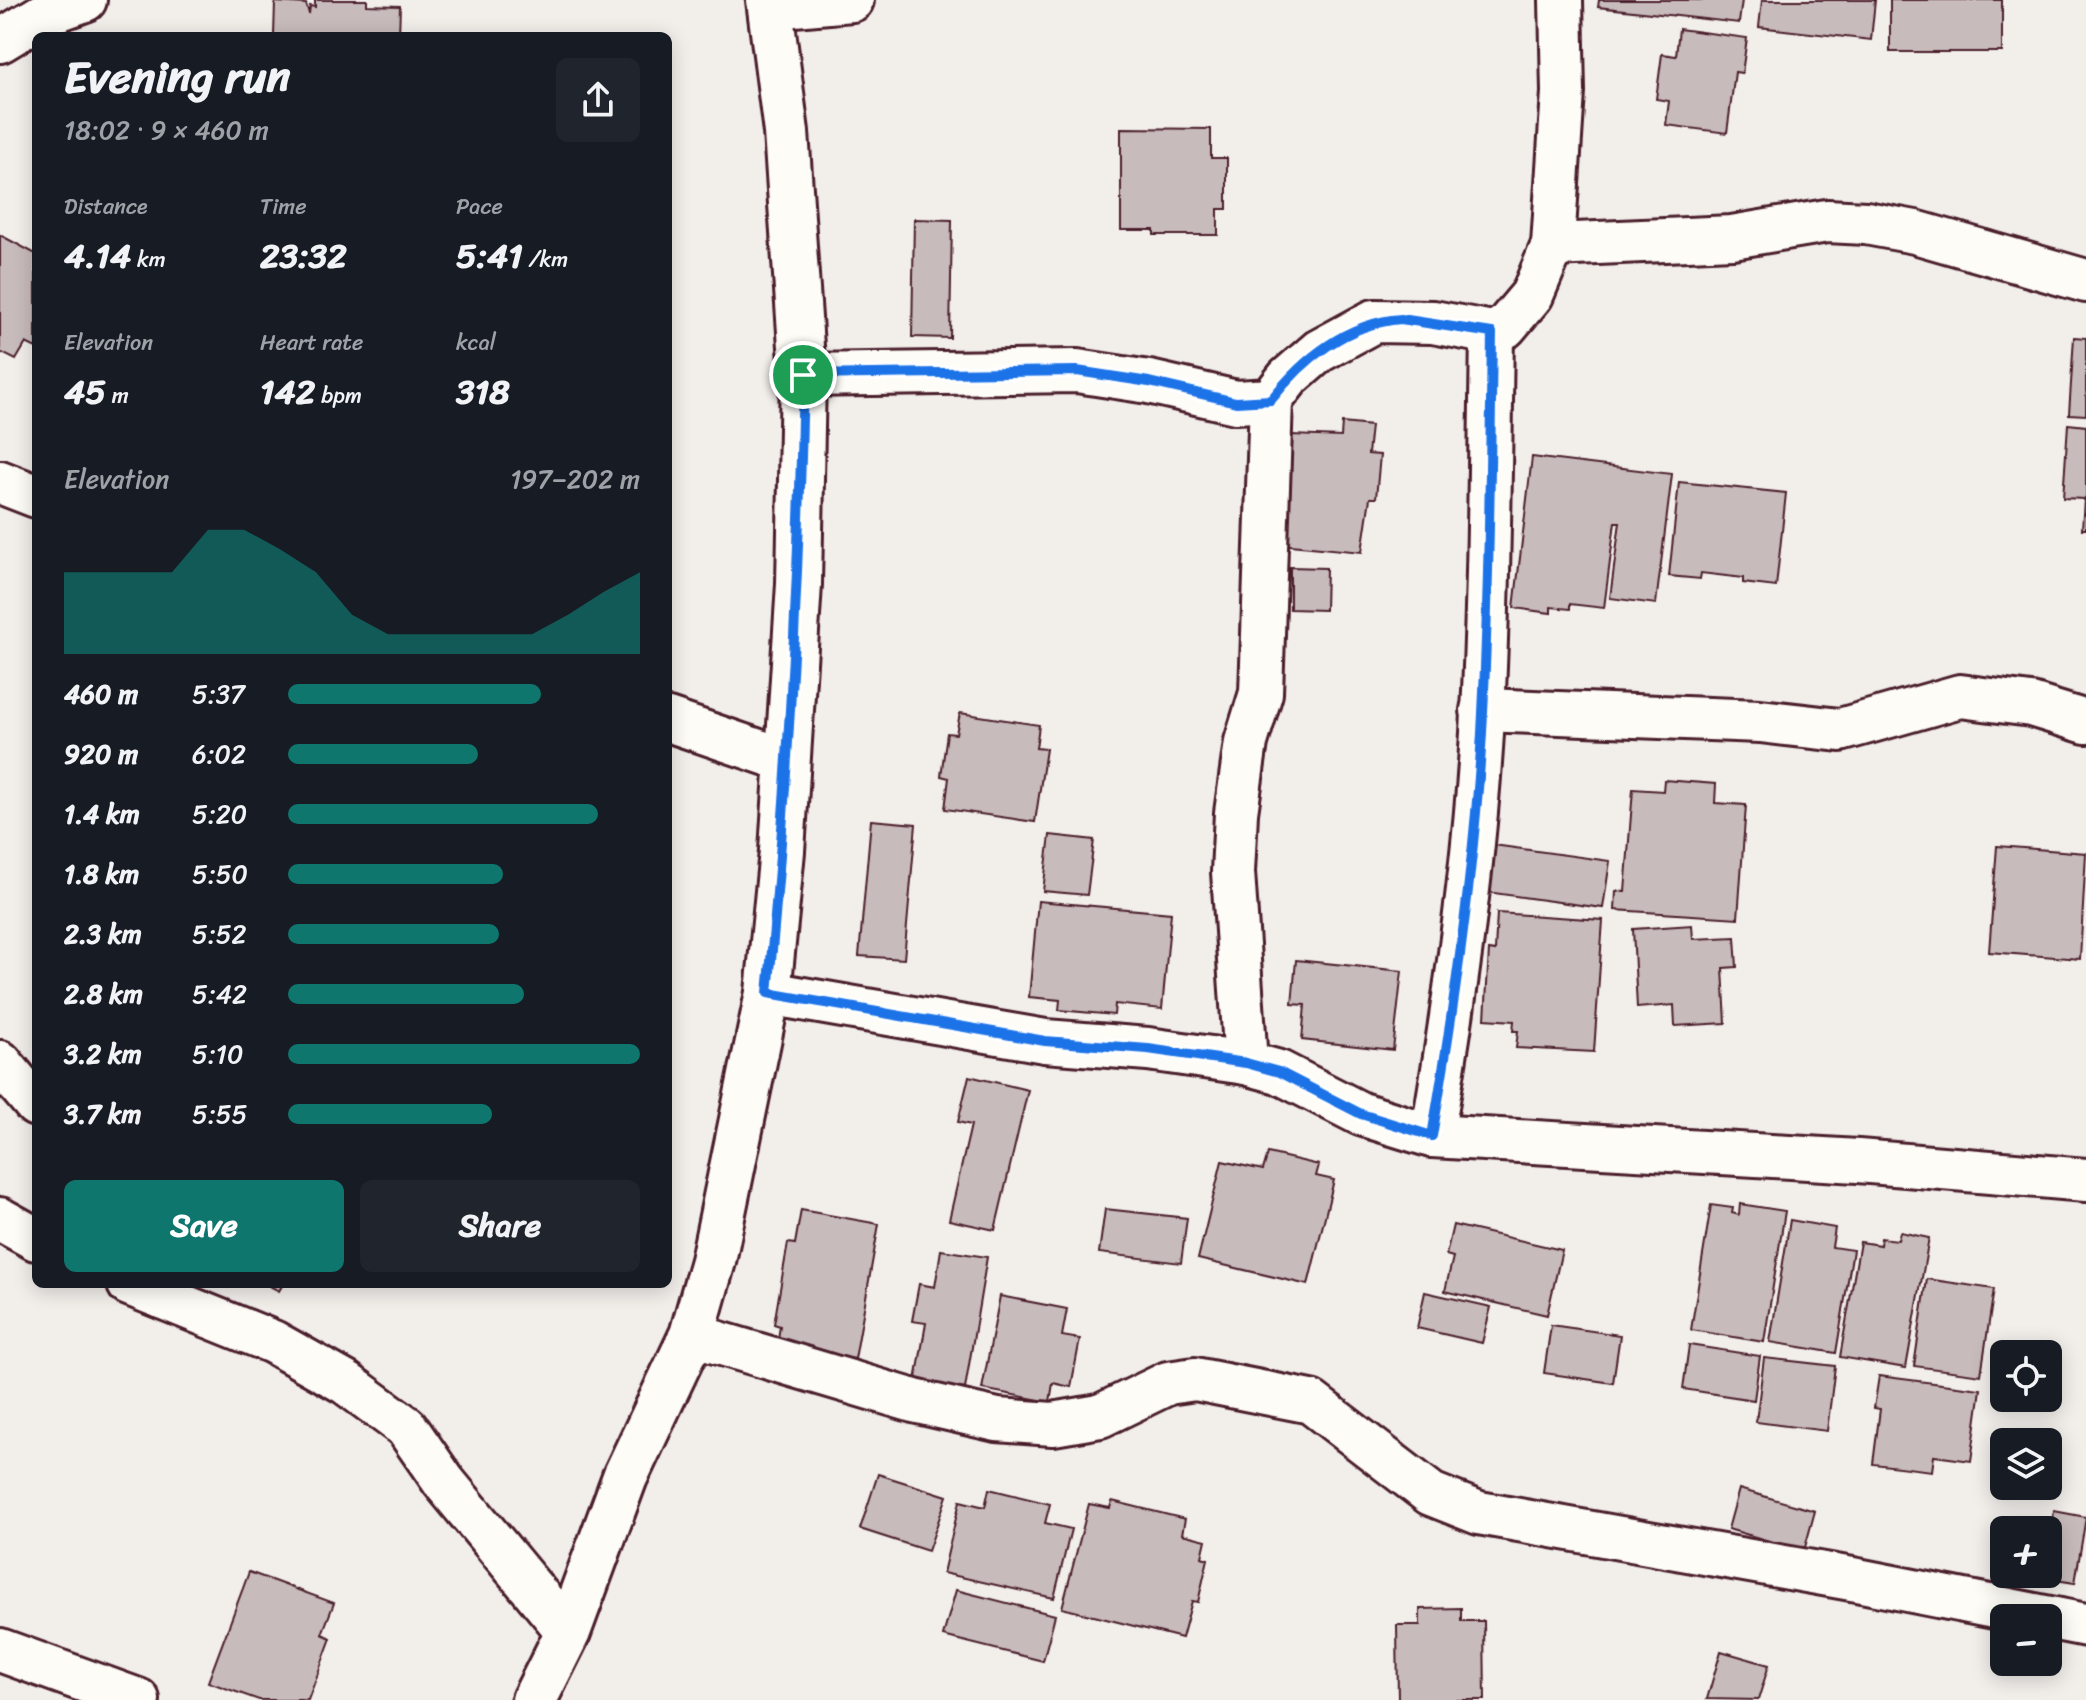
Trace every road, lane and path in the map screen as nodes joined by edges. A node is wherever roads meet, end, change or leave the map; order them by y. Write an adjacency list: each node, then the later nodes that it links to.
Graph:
1 (85, 0): 5 (street)
2 (852, 0): 4 (street)
3 (1561, 0): 6 (street)
4 (769, 4): 9 (street)
5 (0, 41)
6 (1553, 245): 7 (street); 8 (street)
7 (2086, 281)
8 (1492, 333): 10 (street); 13 (street)
9 (803, 375): 10 (street); 16 (street)
10 (1271, 400): 19 (street)
11 (0, 482): 12 (street)
12 (32, 494)
13 (1482, 710): 15 (street); 21 (street)
14 (672, 721): 16 (street)
15 (2086, 722)
16 (788, 761): 17 (street)
17 (768, 993): 19 (street); 27 (street)
18 (0, 1062): 20 (street)
19 (1246, 1063): 21 (street)
20 (32, 1100)
21 (1432, 1136): 22 (street)
22 (2086, 1180)
23 (0, 1219): 24 (street)
24 (32, 1237)
25 (146, 1288): 26 (street)
26 (195, 1300): 29 (street)
27 (692, 1335): 28 (street); 29 (street)
28 (2086, 1625)
29 (568, 1632): 32 (street)
30 (0, 1650): 31 (street)
31 (138, 1700)
32 (534, 1700)

